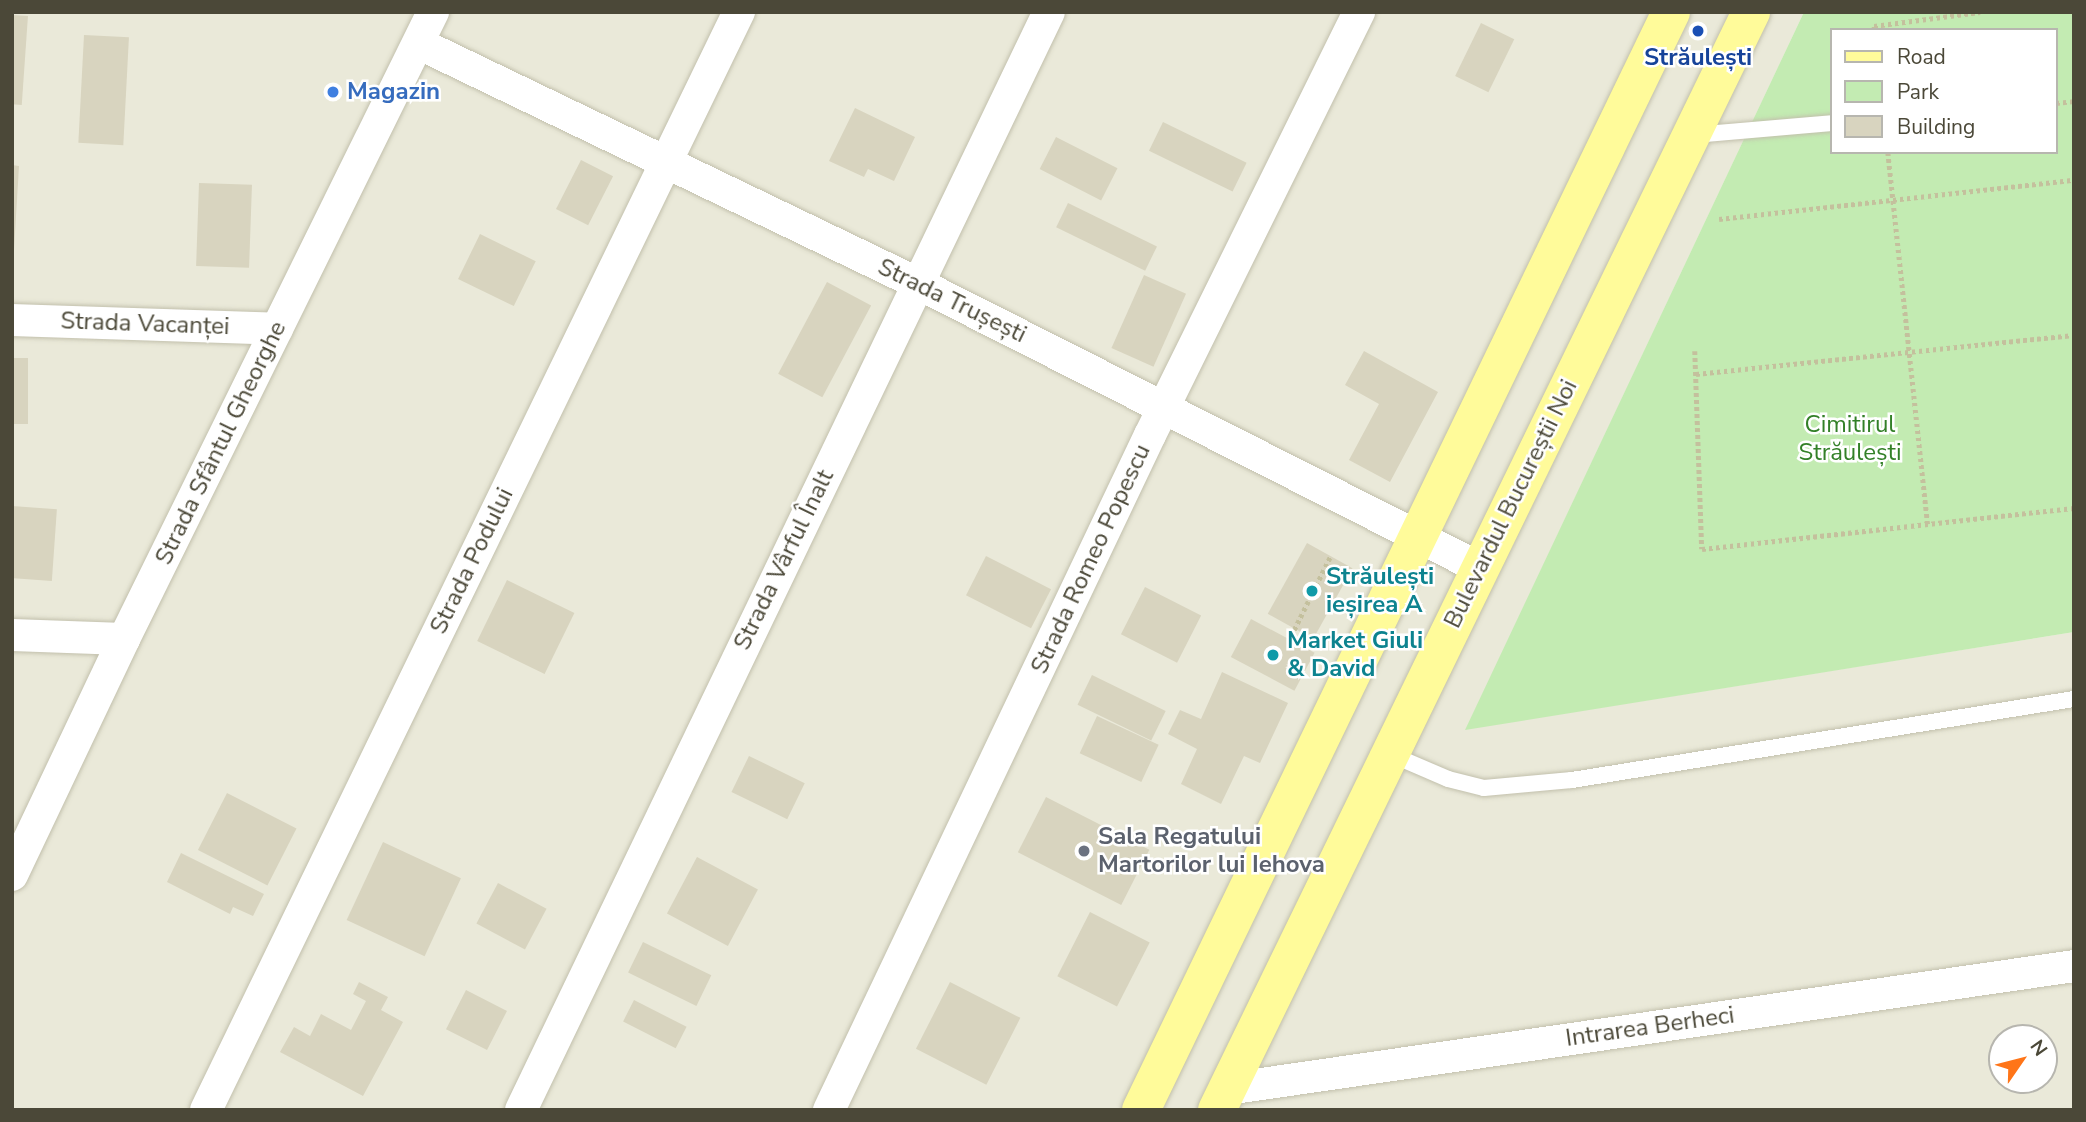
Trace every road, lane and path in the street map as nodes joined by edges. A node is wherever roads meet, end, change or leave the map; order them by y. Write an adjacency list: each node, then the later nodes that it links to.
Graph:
1 (433, 12): 9 (street, Strada Sfântul Gheorghe)
2 (739, 12): 13 (street, Strada Podului)
3 (1049, 12): 17 (street, Strada Vârful Înalt)
4 (1359, 12): 24 (street, Strada Romeo Popescu)
5 (1671, 12): 27 (main road)
6 (1751, 12): 11 (main road, Bulevardul Bucureștii Noi)
7 (1980, 12): 8 (path)
8 (1874, 28)
9 (420, 44): 13 (street, Strada Trușești); 19 (street, Strada Sfântul Gheorghe)
10 (1830, 123): 11 (lane)
11 (1691, 136): 29 (main road, Bulevardul Bucureștii Noi)
12 (1888, 154): 15 (path)
13 (666, 161): 17 (street, Strada Trușești); 38 (street, Strada Podului)
14 (2074, 180): 15 (path)
15 (1893, 200): 16 (path); 22 (path)
16 (1719, 219)
17 (916, 283): 24 (street, Strada Trușești); 39 (street, Strada Vârful Înalt)
18 (12, 320): 19 (street, Strada Vacanței)
19 (277, 329): 32 (street, Strada Sfântul Gheorghe)
20 (2074, 335): 22 (path)
21 (1695, 351): 23 (path)
22 (1909, 352): 23 (path); 26 (path)
23 (1696, 374): 26 (path)
24 (1164, 407): 27 (street, Strada Trușești); 40 (street, Strada Romeo Popescu)
25 (2074, 508): 26 (path)
26 (1928, 524)
27 (1417, 535): 29 (street, Strada Trușești); 41 (main road)
28 (1331, 555): 31 (path)
29 (1480, 568): 34 (main road, Bulevardul Bucureștii Noi)
30 (12, 635): 32 (street)
31 (1291, 636)
32 (124, 639): 35 (street, Strada Sfântul Gheorghe)
33 (2074, 699): 34 (lane)
34 (1390, 754): 37 (main road, Bulevardul Bucureștii Noi)
35 (12, 875)
36 (2074, 966): 37 (street, Intrarea Berheci)
37 (1222, 1099)
38 (206, 1110)
39 (521, 1110)
40 (829, 1110)
41 (1141, 1110)

